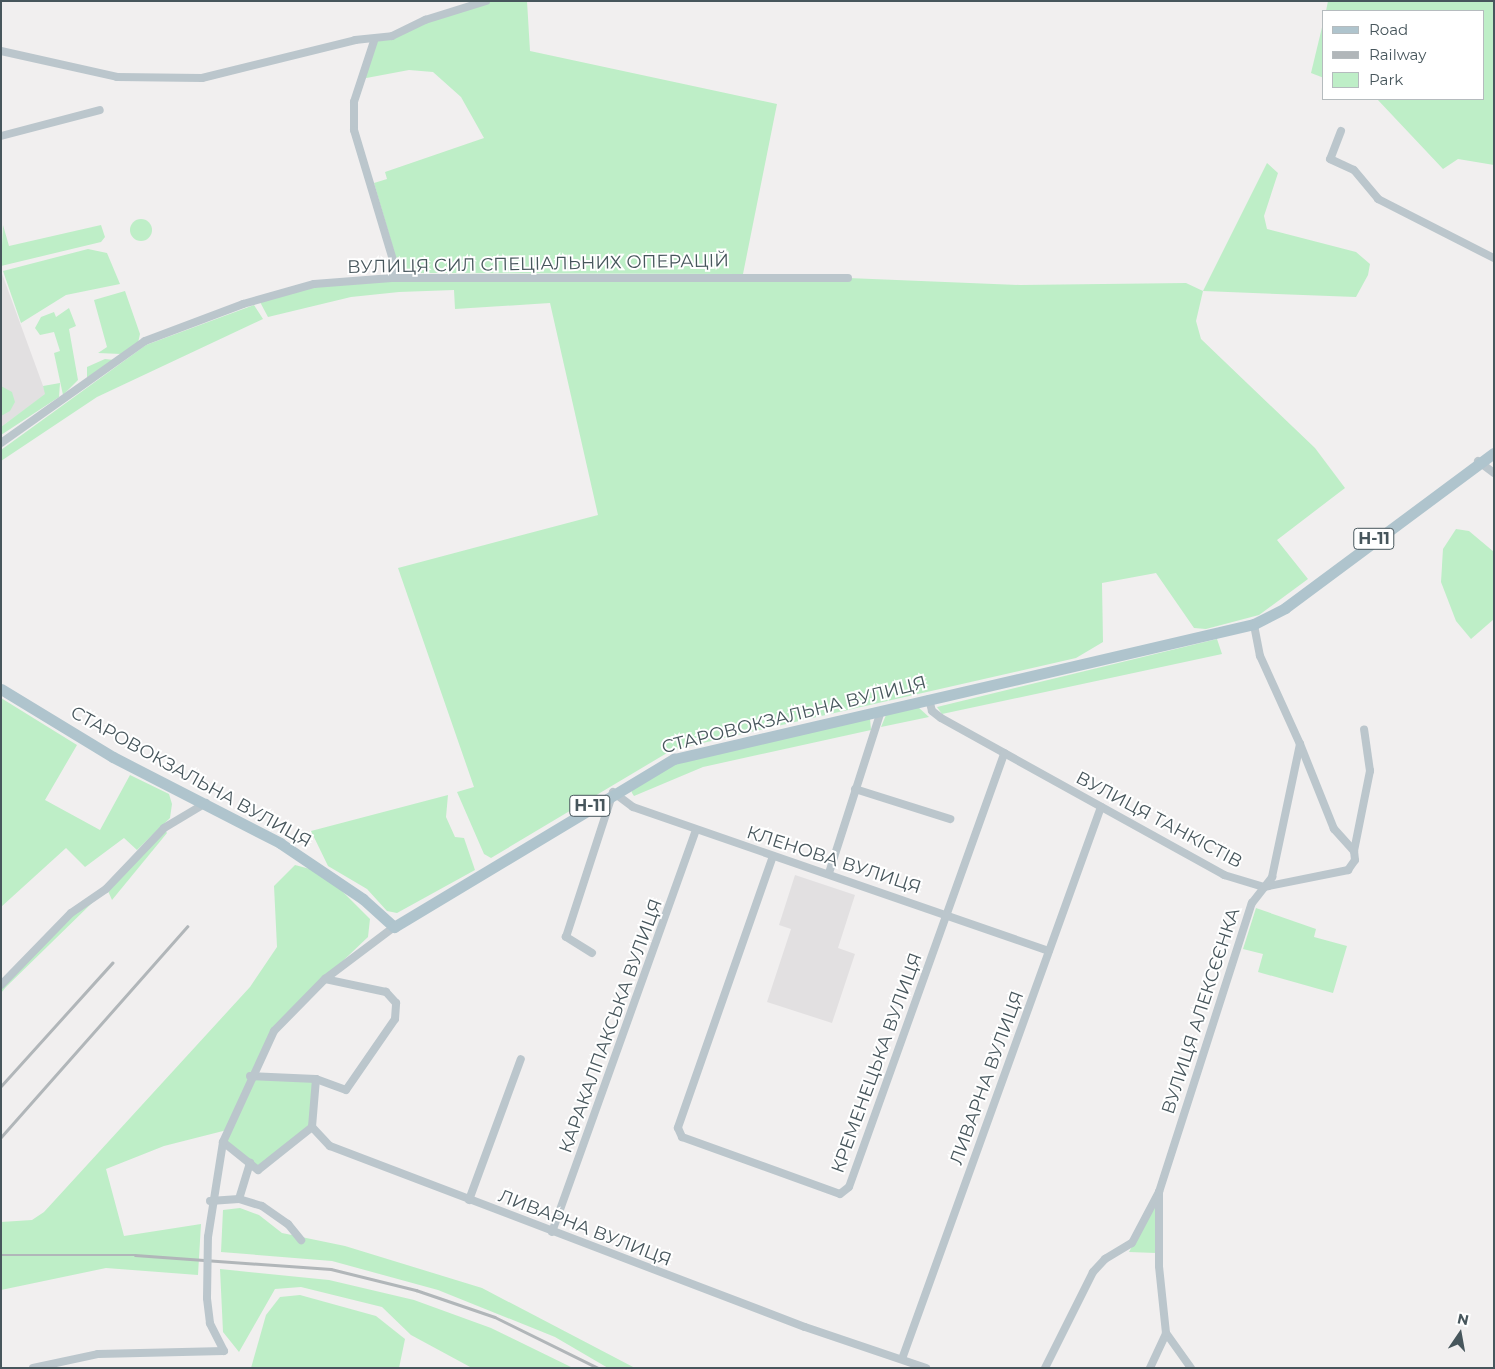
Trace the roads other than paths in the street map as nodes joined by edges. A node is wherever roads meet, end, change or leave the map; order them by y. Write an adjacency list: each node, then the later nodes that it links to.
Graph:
1 (486, 1): 2 (street)
2 (374, 40): 3 (street); 8 (street)
3 (1, 51)
4 (100, 110): 6 (street)
5 (1341, 131): 7 (street)
6 (1, 136)
7 (1494, 258)
8 (392, 278): 9 (street, ВУЛИЦЯ СИЛ СПЕЦІАЛЬНИХ ОПЕРАЦІЙ); 10 (street, ВУЛИЦЯ СИЛ СПЕЦІАЛЬНИХ ОПЕРАЦІЙ)
9 (848, 278)
10 (1, 443)
11 (1494, 453): 12 (main road, СТАРОВОКЗАЛЬНА ВУЛИЦЯ / Н-11)
12 (1478, 461): 13 (street); 14 (main road, СТАРОВОКЗАЛЬНА ВУЛИЦЯ / Н-11)
13 (1494, 473)
14 (1254, 624): 16 (main road, СТАРОВОКЗАЛЬНА ВУЛИЦЯ / Н-11); 19 (street)
15 (1, 690): 23 (main road, СТАРОВОКЗАЛЬНА ВУЛИЦЯ)
16 (929, 699): 17 (main road, СТАРОВОКЗАЛЬНА ВУЛИЦЯ / Н-11); 20 (street, ВУЛИЦЯ ТАНКІСТІВ)
17 (880, 711): 21 (street); 22 (main road, СТАРОВОКЗАЛЬНА ВУЛИЦЯ / Н-11)
18 (1364, 730): 27 (street)
19 (1300, 744): 27 (street); 30 (street, ВУЛИЦЯ АЛЕКСЄЄНКА)
20 (1004, 753): 24 (street, ВУЛИЦЯ ТАНКІСТІВ); 31 (street, КРЕМЕНЕЦЬКА ВУЛИЦЯ)
21 (855, 790): 25 (street); 29 (street)
22 (612, 792): 26 (street, КЛЕНОВА ВУЛИЦЯ); 32 (main road, СТАРОВОКЗАЛЬНА ВУЛИЦЯ / Н-11); 34 (street)
23 (206, 803): 32 (main road, СТАРОВОКЗАЛЬНА ВУЛИЦЯ); 36 (street)
24 (1101, 807): 30 (street, ВУЛИЦЯ ТАНКІСТІВ); 33 (street, ЛИВАРНА ВУЛИЦЯ)
25 (950, 819)
26 (696, 830): 28 (street, КЛЕНОВА ВУЛИЦЯ); 47 (street, КАРАКАЛПАКСЬКА ВУЛИЦЯ)
27 (1354, 851): 30 (street, ВУЛИЦЯ ТАНКІСТІВ)
28 (773, 856): 29 (street, КЛЕНОВА ВУЛИЦЯ); 31 (street, КРЕМЕНЕЦЬКА ВУЛИЦЯ)
29 (829, 873): 31 (street, КЛЕНОВА ВУЛИЦЯ)
30 (1264, 887): 43 (street, ВУЛИЦЯ АЛЕКСЄЄНКА)
31 (948, 914): 33 (street, КЛЕНОВА ВУЛИЦЯ)
32 (394, 927): 35 (street)
33 (1049, 951): 50 (street, ЛИВАРНА ВУЛИЦЯ)
34 (592, 954)
35 (325, 979): 38 (street); 39 (street)
36 (1, 984)
37 (521, 1059): 45 (street)
38 (250, 1076): 39 (street); 41 (street)
39 (316, 1079): 40 (street)
40 (312, 1127): 42 (street); 45 (street, ЛИВАРНА ВУЛИЦЯ)
41 (223, 1142): 42 (street); 46 (street)
42 (250, 1164): 44 (street)
43 (1159, 1192): 49 (street, ВУЛИЦЯ АЛЕКСЄЄНКА); 53 (street)
44 (239, 1200): 46 (street); 48 (street)
45 (469, 1200): 47 (street, ЛИВАРНА ВУЛИЦЯ)
46 (210, 1201): 51 (street, bridge)
47 (552, 1232): 50 (street, ЛИВАРНА ВУЛИЦЯ)
48 (302, 1240)
49 (1166, 1332): 54 (street); 55 (street)
50 (902, 1359): 52 (street, ЛИВАРНА ВУЛИЦЯ)
51 (33, 1368)
52 (926, 1368)
53 (1045, 1368)
54 (1150, 1368)
55 (1191, 1368)

